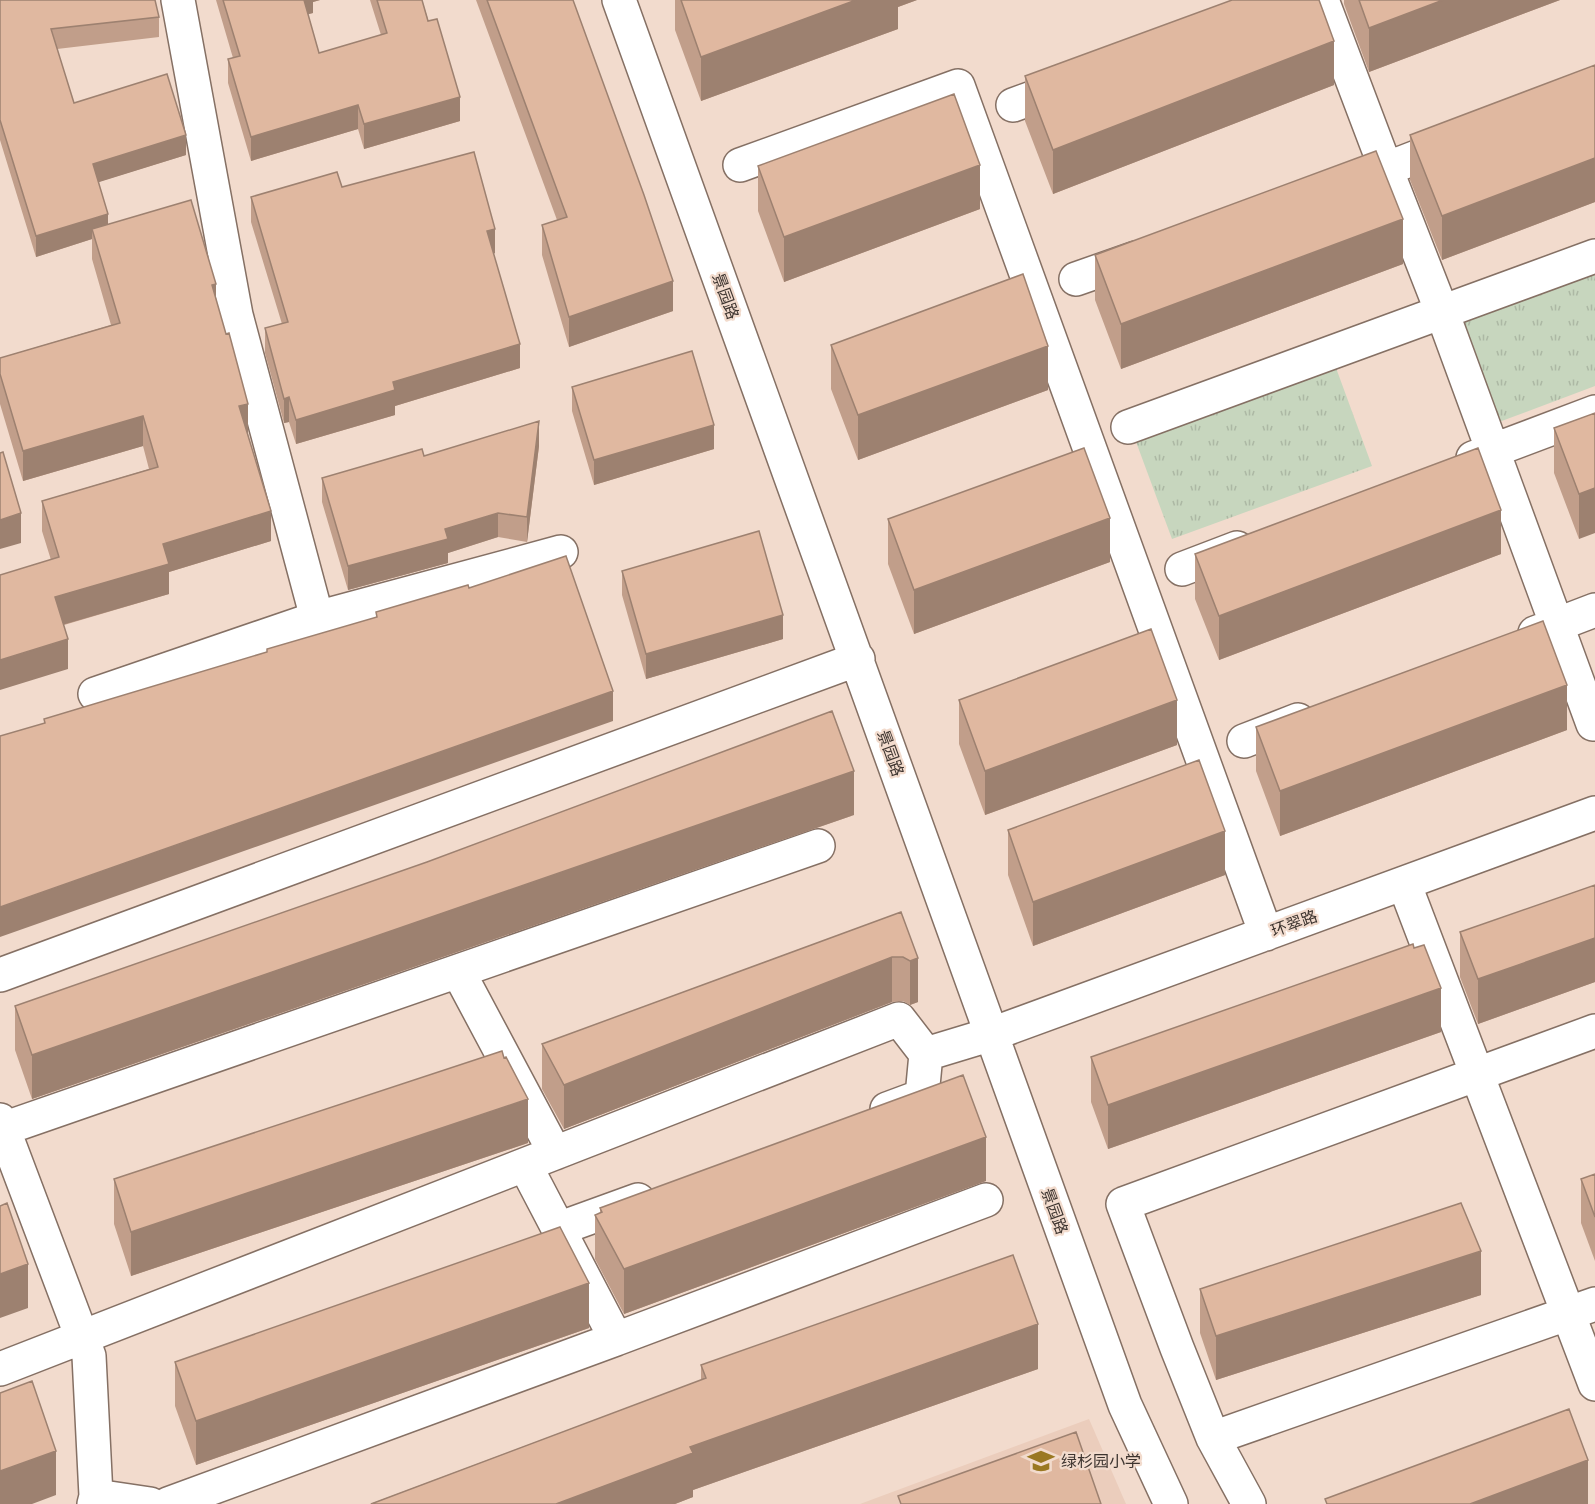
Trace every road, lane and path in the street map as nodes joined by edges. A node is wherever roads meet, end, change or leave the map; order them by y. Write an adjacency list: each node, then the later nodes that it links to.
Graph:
1 (178, 0): 22 (street)
2 (619, 0): 25 (street, 景园路)
3 (1322, 0): 8 (street)
4 (1101, 73): 5 (street)
5 (1013, 105)
6 (1485, 131): 8 (street)
7 (740, 165): 33 (street)
8 (1386, 169): 9 (street); 13 (street)
9 (1308, 196)
10 (1164, 248): 12 (street)
11 (1595, 256): 13 (street)
12 (1076, 279)
13 (1442, 312): 15 (street); 16 (street)
14 (1595, 412): 16 (street)
15 (1128, 427)
16 (1492, 450): 17 (street); 23 (street)
17 (1448, 467)
18 (1260, 540): 20 (street)
19 (561, 552): 22 (street)
20 (1182, 569)
21 (1595, 610): 23 (street)
22 (317, 618): 26 (street)
23 (1557, 625): 24 (street); 28 (street)
24 (1512, 641)
25 (858, 659): 35 (street); 37 (street, 景园路)
26 (95, 694)
27 (1322, 712): 29 (street)
28 (1593, 724)
29 (1244, 741)
30 (1595, 813): 32 (street, 环翠路)
31 (818, 846): 34 (street)
32 (1404, 883): 33 (street, 环翠路); 39 (street)
33 (1266, 934): 37 (street, 环翠路)
34 (458, 971): 41 (street); 42 (street)
35 (0, 975)
36 (1595, 1031): 39 (street)
37 (992, 1034): 38 (street, 环翠路); 56 (street, 景园路)
38 (926, 1054): 40 (street); 42 (street)
39 (1476, 1074): 47 (street); 52 (street)
40 (856, 1121)
41 (1, 1126): 48 (street)
42 (555, 1153): 43 (street)
43 (525, 1165): 46 (street); 48 (street)
44 (668, 1189): 46 (street)
45 (986, 1200): 49 (street)
46 (558, 1229): 49 (street)
47 (1581, 1309): 51 (street); 52 (street)
48 (82, 1337): 50 (street); 53 (street)
49 (616, 1339): 55 (street)
50 (0, 1369)
51 (1595, 1384)
52 (1213, 1438): 57 (street)
53 (95, 1500): 54 (street)
54 (150, 1504)
55 (168, 1504)
56 (1170, 1504)
57 (1249, 1504)

